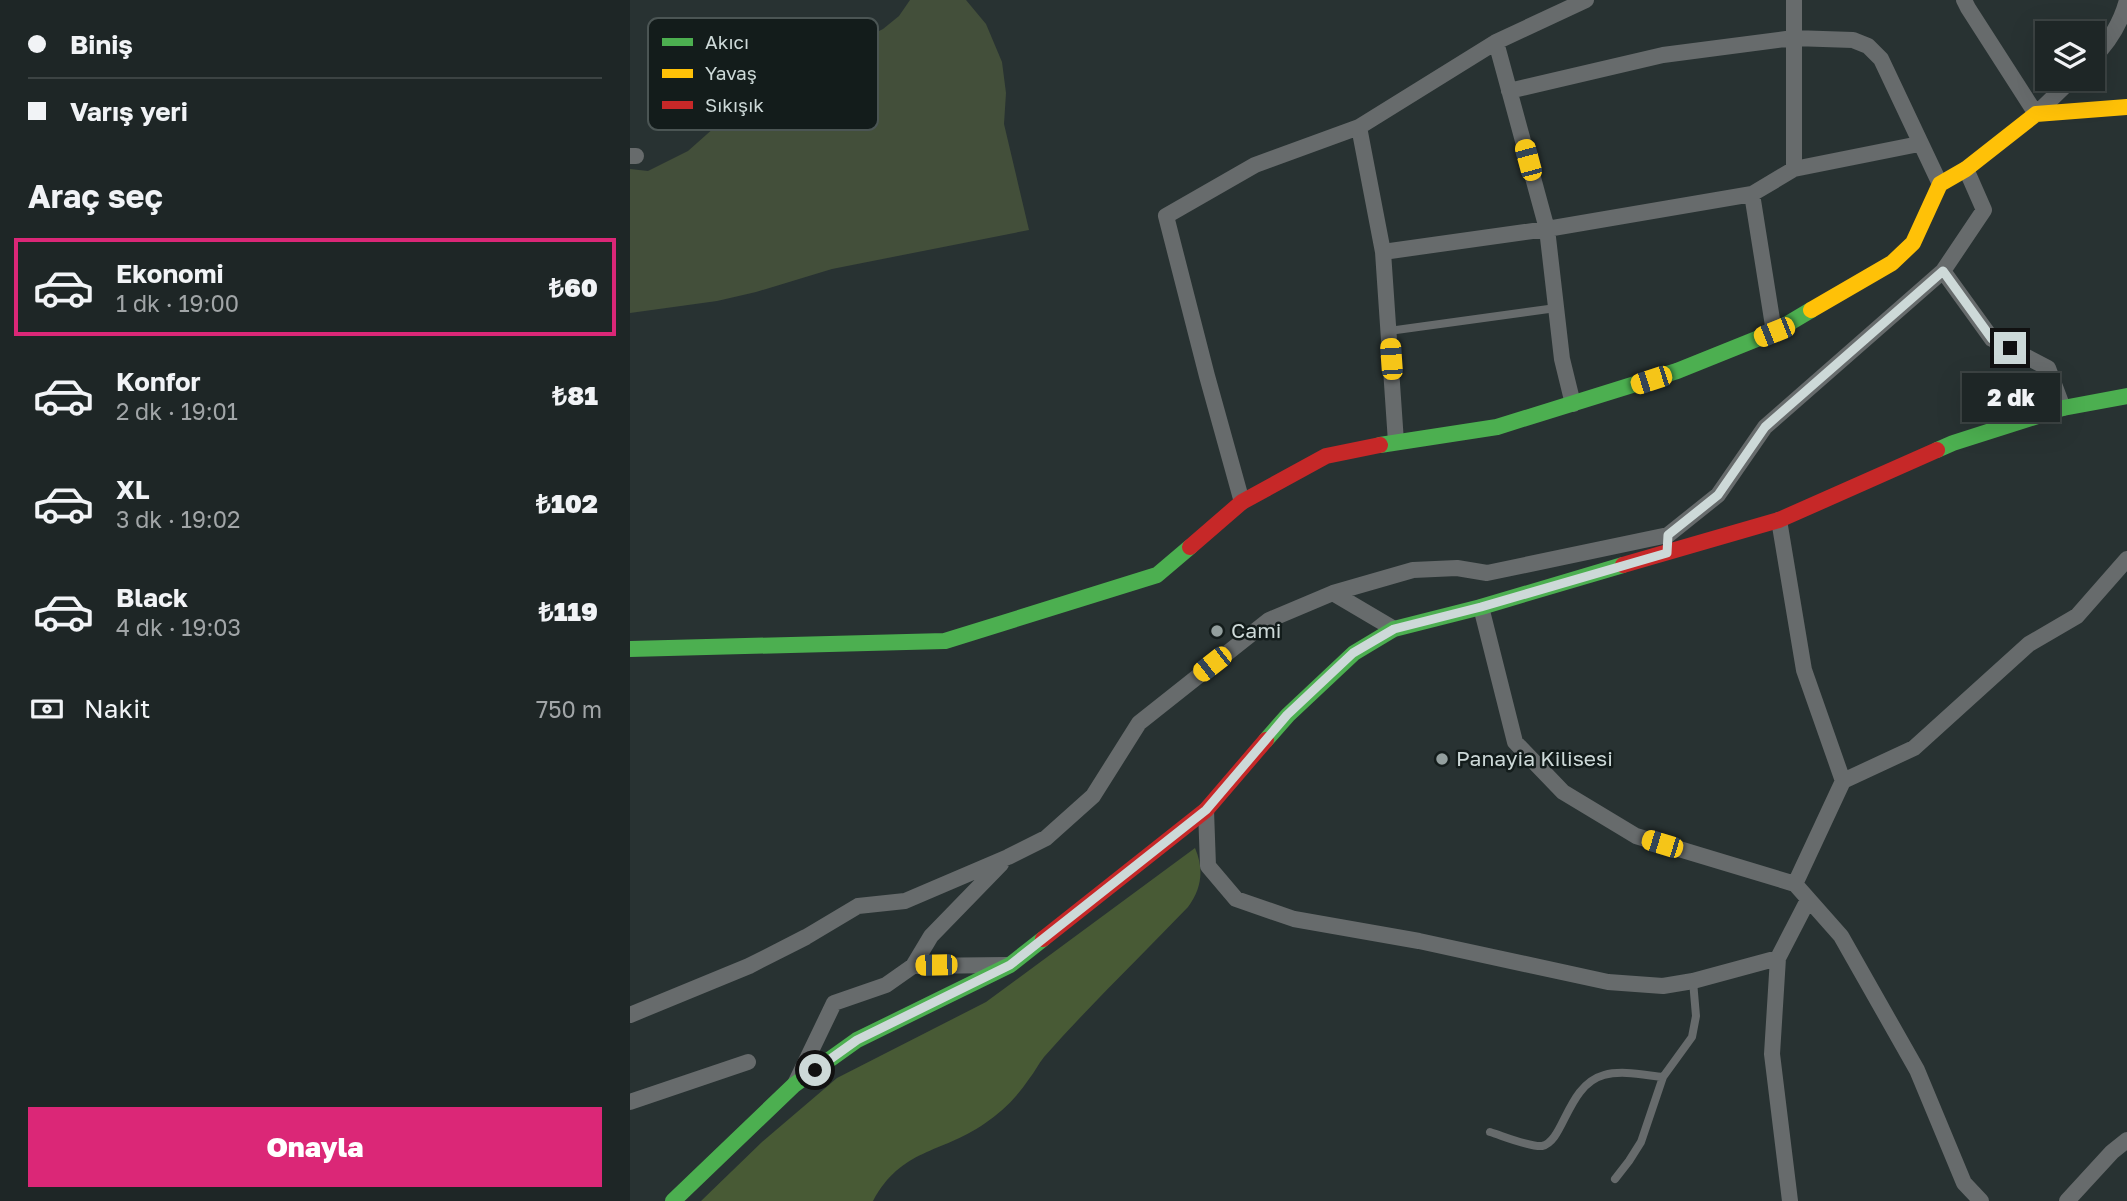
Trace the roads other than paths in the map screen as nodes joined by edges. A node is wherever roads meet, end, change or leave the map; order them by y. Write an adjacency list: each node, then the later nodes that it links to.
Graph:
1 (1586, 0): 6 (street)
2 (1794, 0): 5 (street)
3 (1964, 0): 11 (street)
4 (2127, 0): 7 (street)
5 (1793, 38): 8 (street); 13 (street); 14 (street)
6 (1496, 42): 8 (street); 12 (street)
7 (2105, 45)
8 (1509, 91): 18 (street)
9 (2060, 91): 11 (street)
10 (2127, 107): 11 (street)
11 (2036, 114): 15 (street)
12 (1359, 127): 19 (street); 28 (street)
13 (1919, 144): 14 (street); 16 (street)
14 (1794, 169): 17 (street)
15 (1966, 169): 16 (street); 20 (street)
16 (1940, 184): 23 (street)
17 (1752, 194): 18 (street); 23 (street)
18 (1547, 229): 19 (street); 21 (street)
19 (1383, 252): 22 (street)
20 (1943, 271): 26 (street); 30 (street)
21 (1556, 308): 22 (lane); 25 (street)
22 (1388, 331): 27 (street)
23 (1774, 332): 25 (street)
24 (2127, 396): 26 (street)
25 (1573, 404): 27 (street)
26 (2063, 408): 29 (street)
27 (1396, 442): 28 (street)
28 (1242, 502): 36 (street)
29 (1779, 520): 31 (street); 37 (street)
30 (1668, 535): 31 (street); 33 (street)
31 (1667, 553): 34 (street)
32 (2127, 559): 37 (street)
33 (1334, 593): 35 (street); 39 (street)
34 (1481, 607): 35 (street); 40 (street)
35 (1394, 629): 38 (street)
36 (630, 649)
37 (1843, 781): 40 (street)
38 (1206, 810): 43 (street); 45 (street)
39 (1008, 858): 44 (street); 46 (street)
40 (1795, 884): 41 (street)
41 (1808, 900): 42 (street); 56 (street)
42 (1778, 958): 45 (street); 55 (street)
43 (1010, 965): 44 (street); 49 (street)
44 (913, 966): 49 (street)
45 (1693, 981): 48 (lane)
46 (630, 1015)
47 (748, 1062): 50 (street)
48 (1663, 1077): 51 (lane); 53 (lane)
49 (794, 1086): 54 (street)
50 (630, 1102)
51 (1490, 1132)
52 (2127, 1140): 57 (street)
53 (1615, 1179)
54 (673, 1201)
55 (1790, 1201)
56 (1981, 1201)
57 (2067, 1201)

